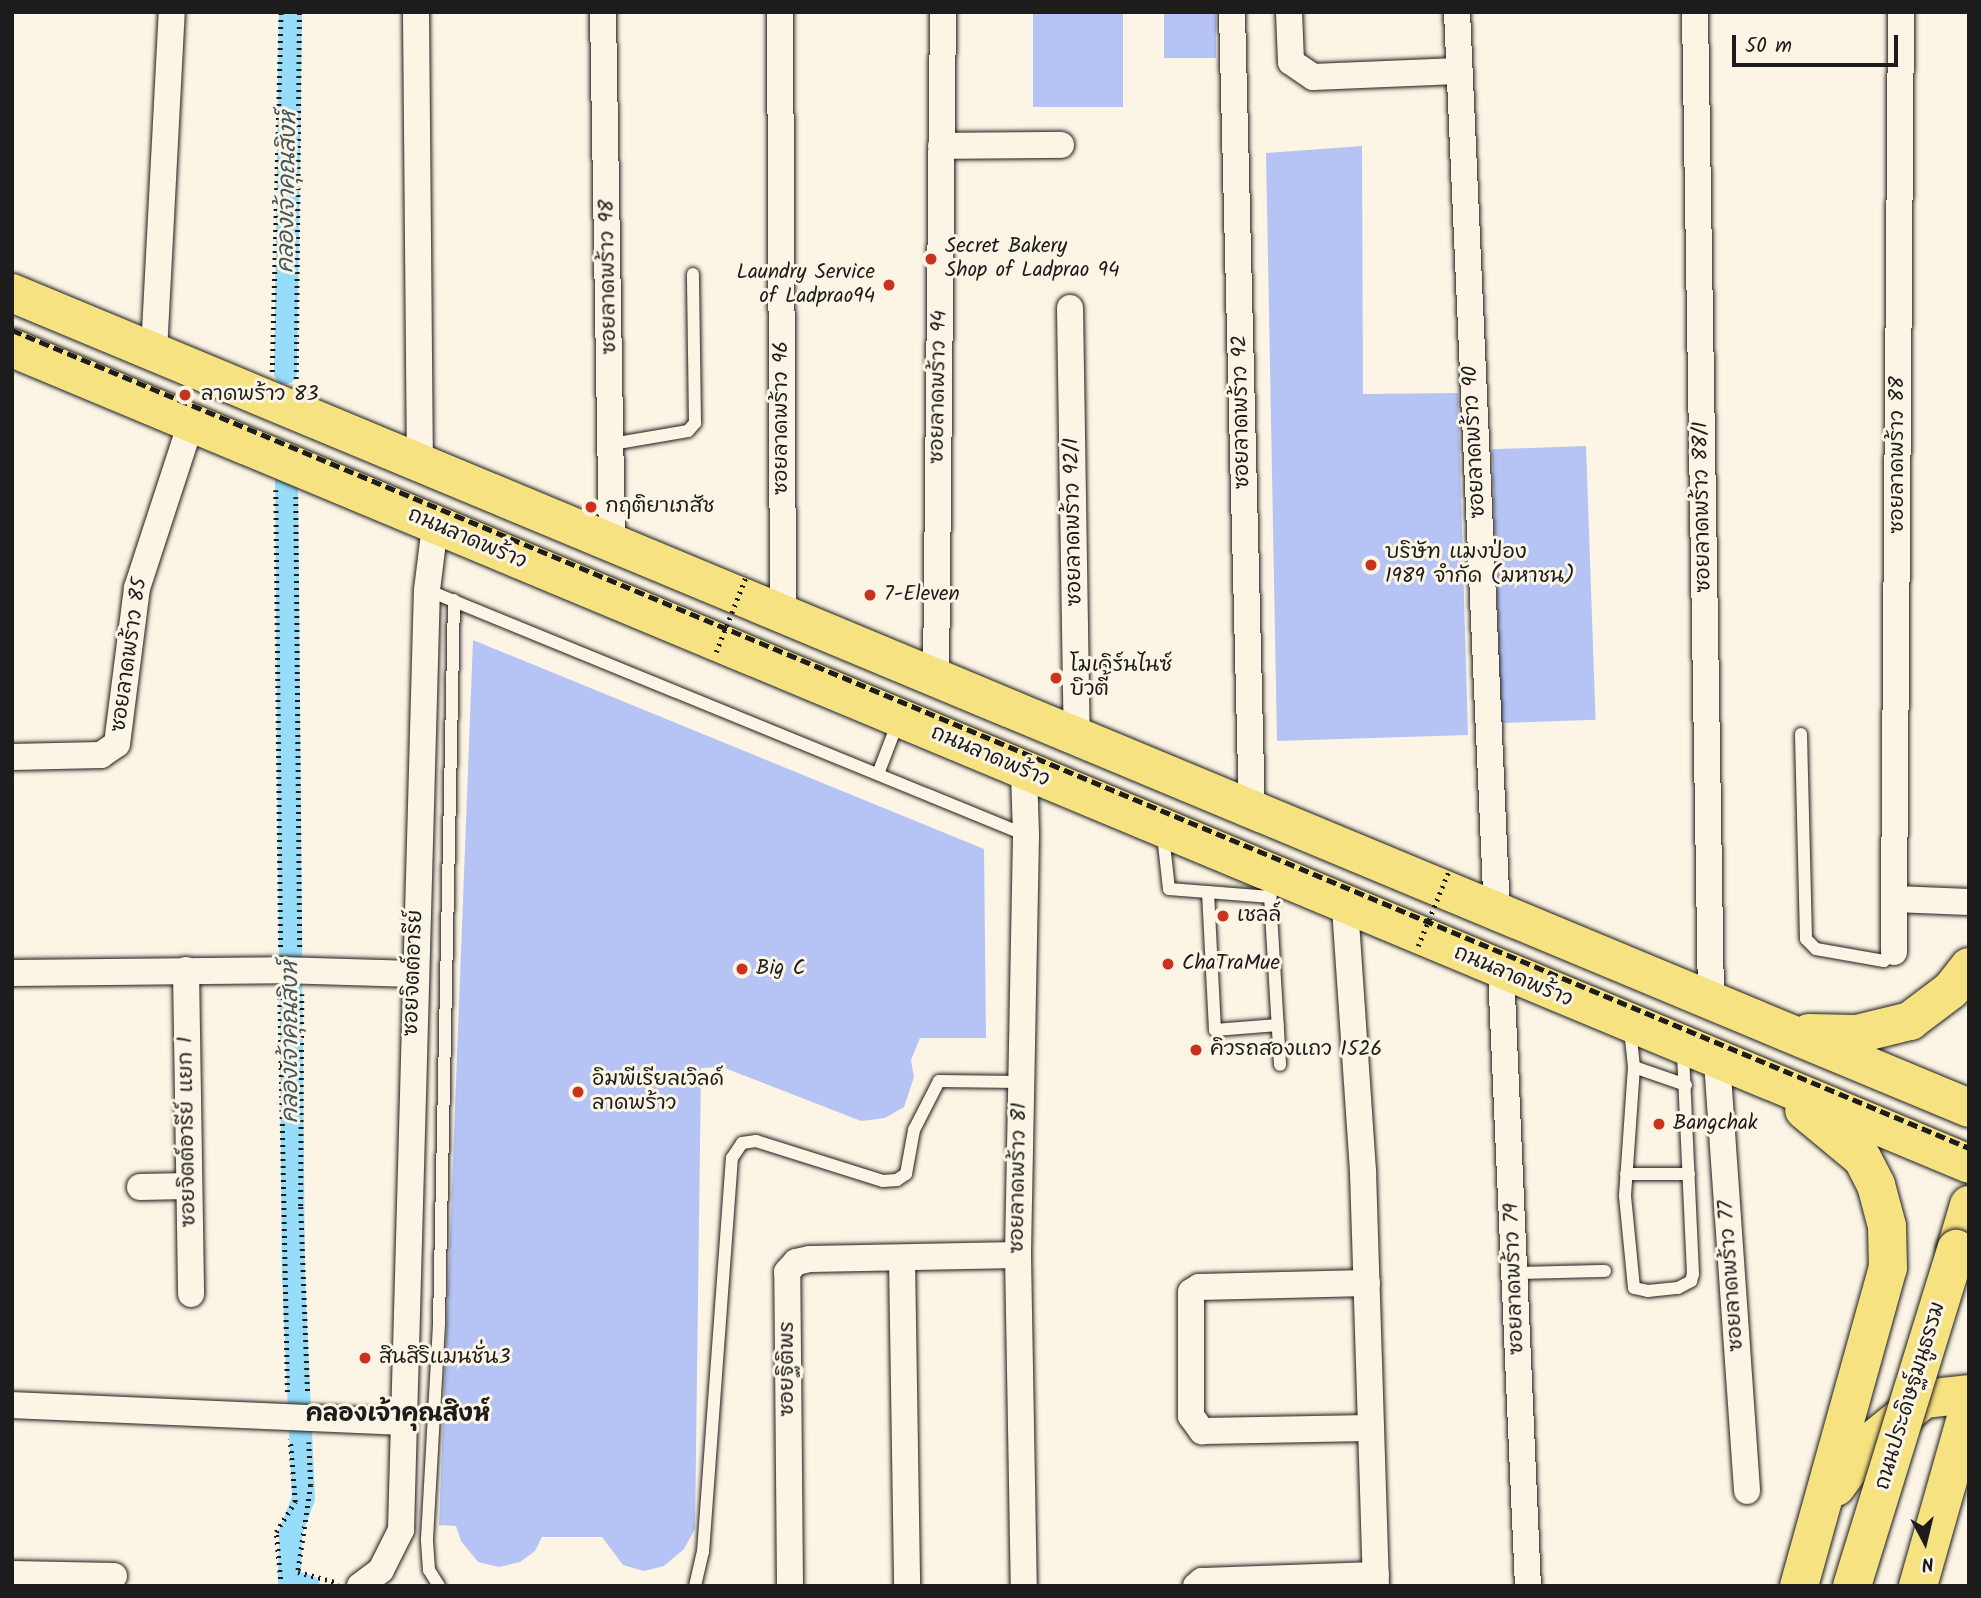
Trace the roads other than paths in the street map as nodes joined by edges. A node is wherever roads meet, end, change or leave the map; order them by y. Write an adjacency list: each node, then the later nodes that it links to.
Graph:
1 (172, 12): 18 (street)
2 (416, 12): 21 (street)
3 (603, 12): 20 (street, ซอยลาดพร้าว 98)
4 (780, 12): 26 (street, ซอยลาดพร้าว 96)
5 (943, 12): 13 (street, ซอยลาดพร้าว 94)
6 (1232, 12): 34 (street, ซอยลาดพร้าว 92)
7 (1289, 12): 11 (street)
8 (1457, 12): 11 (street, ซอยลาดพร้าว 90)
9 (1695, 12): 49 (street, ซอยลาดพร้าว 88/1)
10 (1901, 12): 39 (street, ซอยลาดพร้าว 88)
11 (1458, 71): 42 (street, ซอยลาดพร้าว 90)
12 (1061, 145): 13 (street)
13 (941, 146): 27 (street, ซอยลาดพร้าว 94)
14 (693, 274): 20 (lane)
15 (12, 293): 18 (main road)
16 (1070, 308): 30 (street, ซอยลาดพร้าว 92/1)
17 (12, 348): 19 (main road, ถนนลาดพร้าว)
18 (153, 351): 21 (main road)
19 (191, 424): 22 (main road, ถนนลาดพร้าว); 31 (street, ซอยลาดพร้าว 85)
20 (612, 444): 23 (street, ซอยลาดพร้าว 98)
21 (420, 463): 23 (main road)
22 (435, 526): 24 (street, ซอยจิตต์อารีย์); 28 (main road, ถนนลาดพร้าว)
23 (612, 542): 26 (main road)
24 (427, 590): 25 (lane); 48 (street, ซอยจิตต์อารีย์)
25 (454, 600): 33 (lane); 81 (lane)
26 (783, 613): 27 (main road)
27 (936, 677): 30 (main road)
28 (899, 719): 32 (main road, ถนนลาดพร้าว); 33 (lane)
29 (1801, 734): 43 (lane)
30 (1077, 737): 34 (main road)
31 (12, 757)
32 (1024, 771): 35 (main road, ถนนลาดพร้าว); 36 (street, ซอยลาดพร้าว 81)
33 (878, 774): 36 (lane)
34 (1252, 811): 42 (main road)
35 (1162, 830): 37 (main road, ถนนลาดพร้าว); 38 (lane)
36 (1026, 836): 58 (street, ซอยลาดพร้าว 81)
37 (1270, 886): 38 (lane); 41 (main road, ถนนลาดพร้าว); 50 (lane)
38 (1208, 892): 50 (lane)
39 (1894, 899): 40 (street); 43 (street, ซอยลาดพร้าว 88)
40 (1969, 902)
41 (1345, 907): 46 (main road, ถนนลาดพร้าว); 71 (street)
42 (1497, 914): 49 (main road)
43 (1894, 952)
44 (1969, 967): 52 (main road)
45 (186, 970): 47 (street); 48 (street); 64 (street, ซอยจิตต์อารีย์ แยก 1)
46 (1501, 971): 51 (main road, ถนนลาดพร้าว); 70 (street, ซอยลาดพร้าว 79)
47 (12, 973)
48 (414, 974): 76 (street, ซอยจิตต์อารีย์)
49 (1711, 1001): 52 (main road)
50 (1278, 1025): 55 (lane)
51 (1629, 1025): 53 (main road, ถนนลาดพร้าว); 56 (lane)
52 (1786, 1032): 60 (main road)
53 (1682, 1047): 54 (main road, ถนนลาดพร้าว); 59 (lane)
54 (1717, 1061): 57 (main road, ถนนลาดพร้าว); 78 (street, ซอยลาดพร้าว 77)
55 (1280, 1065)
56 (1634, 1068): 59 (lane); 62 (lane)
57 (1753, 1076): 61 (main road, ถนนลาดพร้าว); 79 (main road)
58 (1020, 1082): 67 (street, ซอยลาดพร้าว 81); 87 (lane)
59 (1686, 1085): 63 (lane)
60 (1969, 1108)
61 (1969, 1164)
62 (1626, 1174): 63 (lane); 63 (lane)
63 (1689, 1174)
64 (188, 1185): 65 (street); 72 (street, ซอยจิตต์อารีย์ แยก 1)
65 (140, 1187)
66 (1969, 1205): 94 (main road, ถนนประดิษฐ์มนูธรรม, bridge)
67 (1018, 1255): 68 (street, ซอยฐิติพร); 90 (street, ซอยลาดพร้าว 81)
68 (902, 1259): 88 (street, ซอยฐิติพร); 89 (street)
69 (1605, 1271): 70 (lane)
70 (1514, 1273): 92 (street, ซอยลาดพร้าว 79)
71 (1367, 1283): 77 (street); 77 (street)
72 (191, 1294)
73 (1969, 1394): 79 (main road)
74 (12, 1405): 76 (street)
75 (1969, 1407): 95 (main road)
76 (403, 1422): 80 (street, ซอยจิตต์อารีย์)
77 (1371, 1428): 84 (street)
78 (1747, 1491)
79 (1821, 1509): 93 (main road)
80 (401, 1530): 81 (lane); 85 (street, ซอยจิตต์อารีย์)
81 (427, 1539): 86 (lane)
82 (12, 1574): 83 (street)
83 (114, 1576)
84 (1376, 1581): 91 (street)
85 (360, 1586)
86 (439, 1586)
87 (695, 1586)
88 (790, 1586)
89 (907, 1586)
90 (1024, 1586)
91 (1196, 1586)
92 (1528, 1586)
93 (1799, 1586)
94 (1852, 1586)
95 (1918, 1586)

